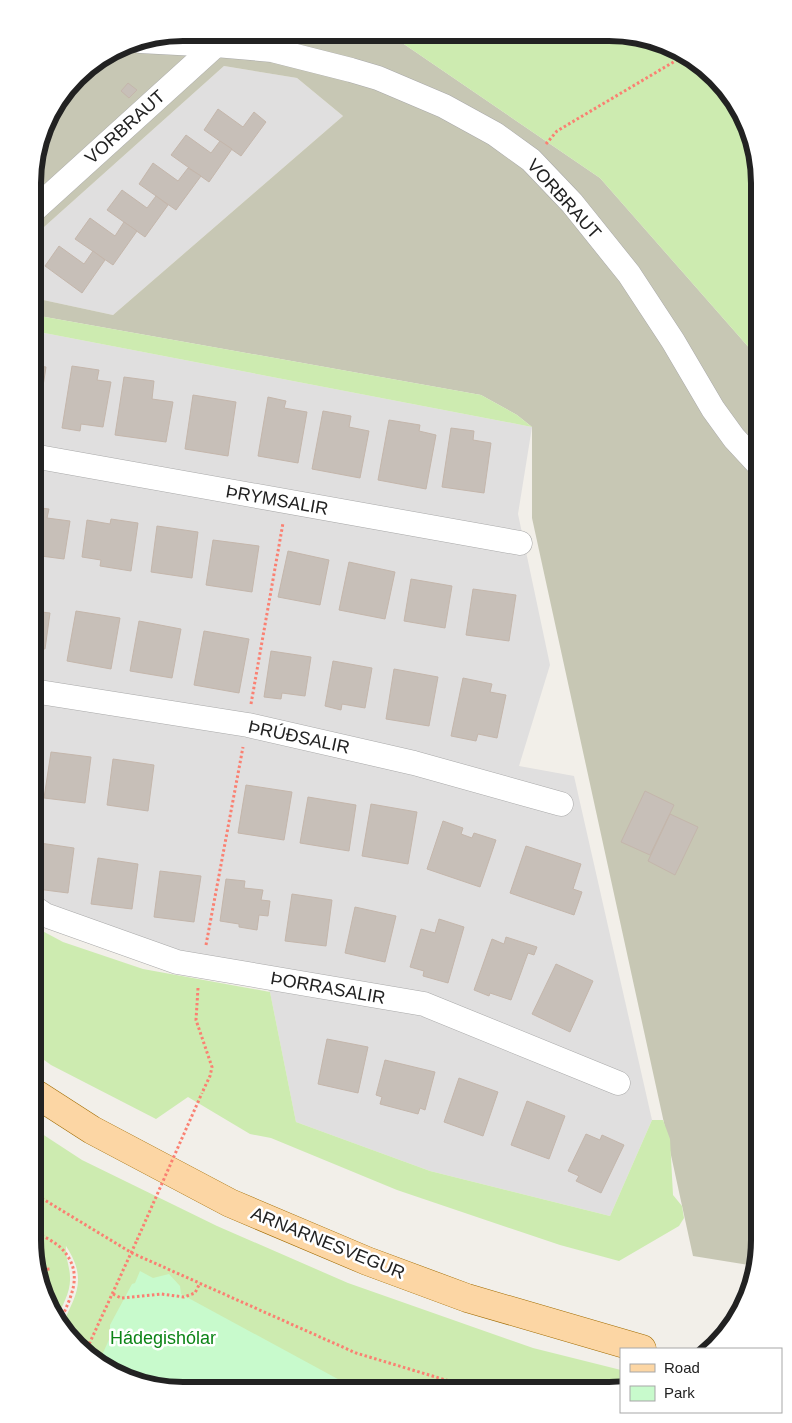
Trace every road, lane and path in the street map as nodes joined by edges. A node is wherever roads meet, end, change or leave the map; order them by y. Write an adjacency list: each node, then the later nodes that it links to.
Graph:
1 (164, 42): 2 (street, VORBRAUT)
2 (216, 45): 4 (street, VORBRAUT); 5 (street, VORBRAUT)
3 (678, 59): 4 (path)
4 (532, 160): 6 (street, VORBRAUT)
5 (41, 204)
6 (751, 456)
7 (41, 457): 8 (street, ÞRYMSALIR)
8 (287, 502): 9 (street, ÞRYMSALIR); 10 (path)
9 (520, 543)
10 (252, 690)
11 (41, 692): 13 (street, ÞRÚÐSALIR)
12 (238, 770): 15 (path)
13 (561, 804)
14 (41, 912): 15 (street, ÞORRASALIR)
15 (202, 966): 16 (street, ÞORRASALIR); 20 (path, bridge)
16 (618, 1083)
17 (41, 1097): 27 (main road, ARNARNESVEGUR)
18 (41, 1197): 20 (path)
19 (41, 1235): 25 (path)
20 (132, 1253): 23 (path); 24 (path)
21 (51, 1268): 22 (path)
22 (44, 1269)
23 (200, 1283): 24 (path); 28 (path)
24 (113, 1294): 26 (path)
25 (63, 1316)
26 (89, 1345)
27 (639, 1348)
28 (452, 1382)

